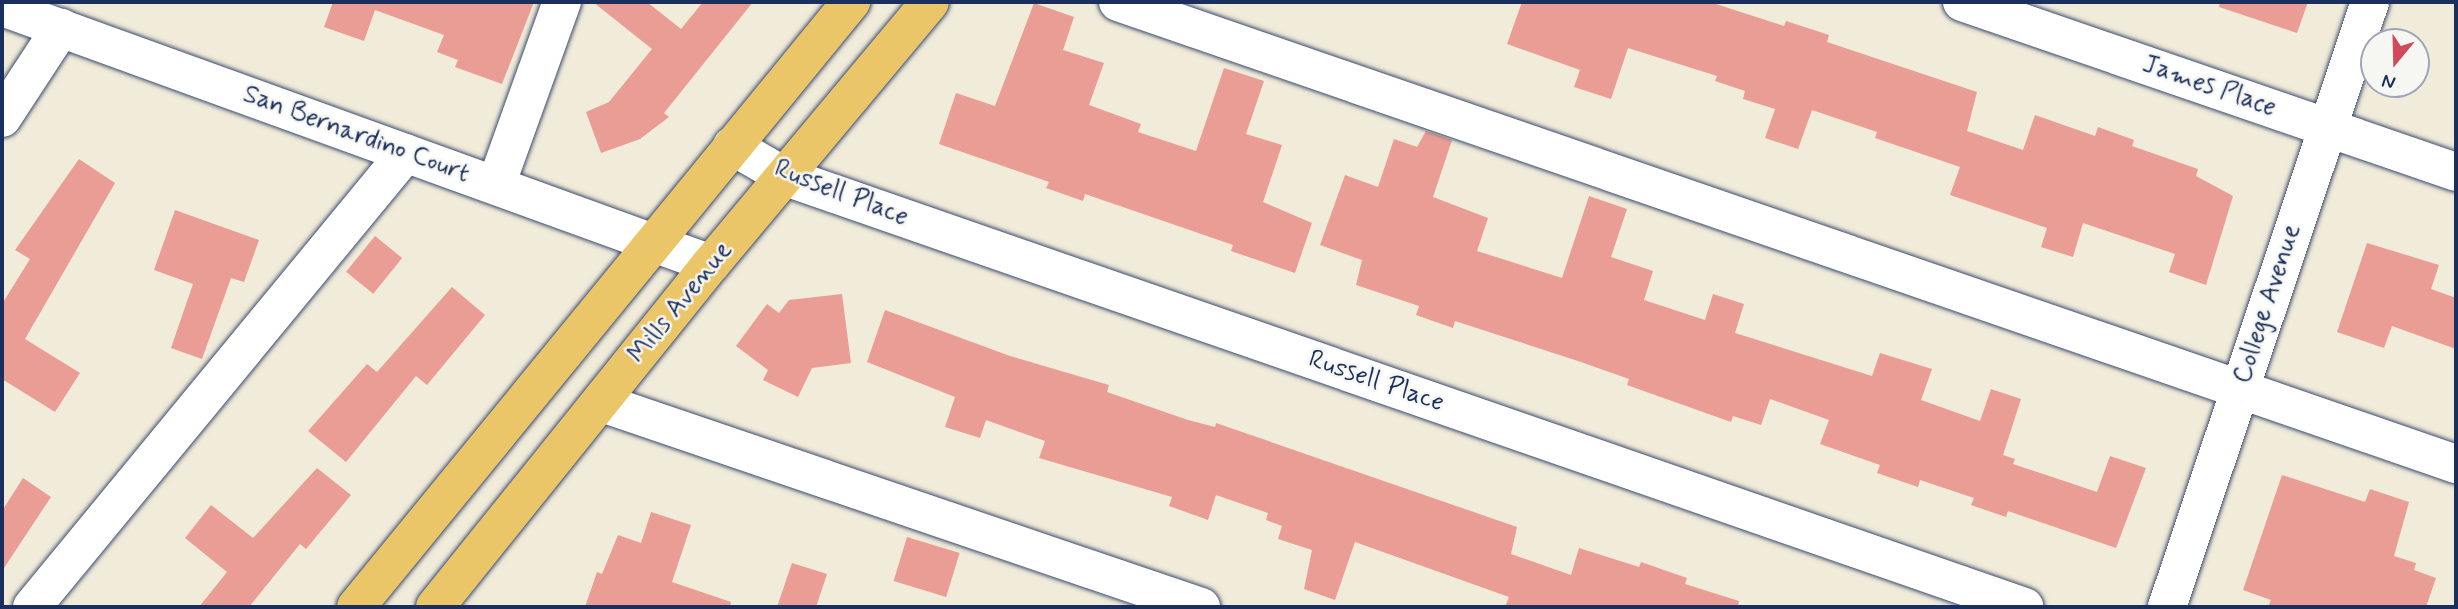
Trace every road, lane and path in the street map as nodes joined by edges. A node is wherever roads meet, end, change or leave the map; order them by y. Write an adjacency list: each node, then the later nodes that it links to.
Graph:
1 (562, 2): 15 (street)
2 (850, 2): 11 (main road)
3 (930, 2): 14 (main road, Mills Avenue)
4 (1118, 2): 18 (street)
5 (1962, 2): 10 (street, James Place)
6 (2370, 2): 10 (street, College Avenue)
7 (2, 7): 8 (street, San Bernardino Court)
8 (61, 28): 9 (street); 12 (street, San Bernardino Court)
9 (2, 118)
10 (2327, 128): 13 (street, James Place); 18 (street, College Avenue)
11 (732, 146): 14 (street, Russell Place); 16 (main road)
12 (406, 153): 15 (street, San Bernardino Court); 21 (street)
13 (2456, 172)
14 (786, 177): 17 (main road, Mills Avenue); 25 (street, Russell Place)
15 (496, 185): 16 (street, San Bernardino Court)
16 (652, 242): 17 (street, San Bernardino Court); 22 (main road)
17 (711, 264): 19 (main road, Mills Avenue)
18 (2239, 390): 20 (street); 26 (street, College Avenue)
19 (602, 402): 23 (main road, Mills Avenue); 24 (street)
20 (2456, 464)
21 (32, 607)
22 (356, 607)
23 (435, 607)
24 (1201, 607)
25 (2024, 607)
26 (2167, 607)

